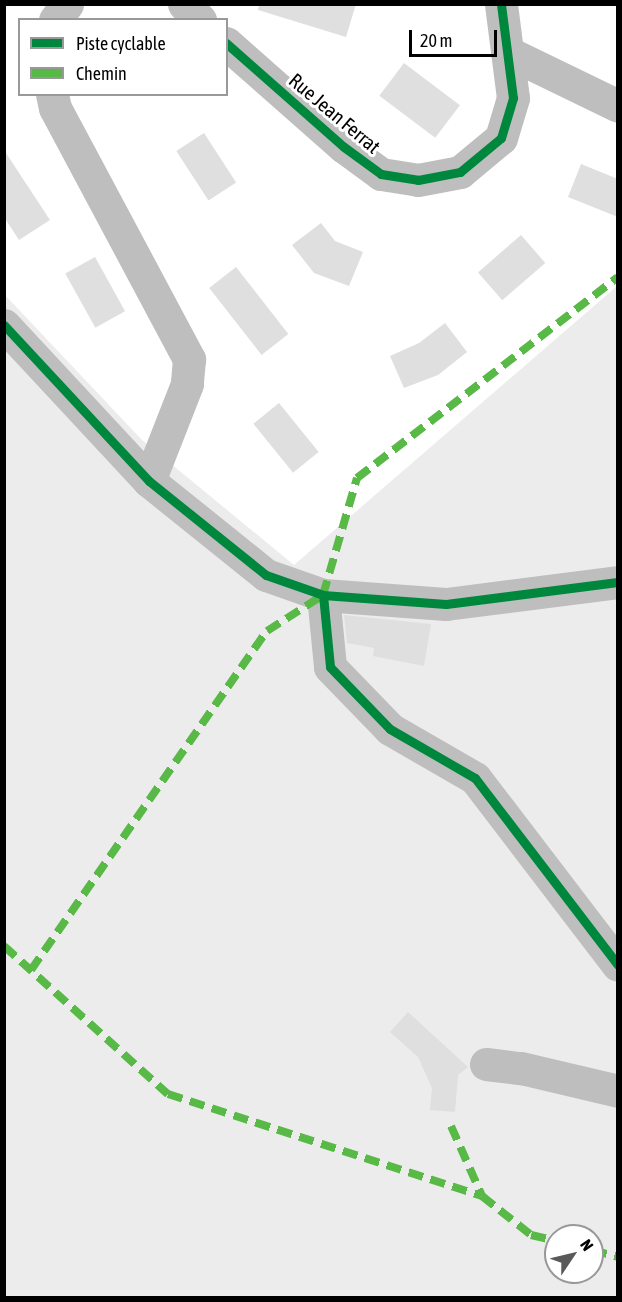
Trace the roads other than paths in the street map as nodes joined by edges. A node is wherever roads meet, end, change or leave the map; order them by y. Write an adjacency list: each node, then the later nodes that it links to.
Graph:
1 (68, 4): 4 (street)
2 (183, 4): 5 (street)
3 (501, 4): 7 (street, Rue Jean Ferrat)
4 (57, 18)
5 (198, 18)
6 (228, 45): 7 (street, Rue Jean Ferrat)
7 (507, 52): 9 (street)
8 (52, 96): 11 (street)
9 (618, 106)
10 (4, 325): 11 (street)
11 (148, 482): 13 (street)
12 (618, 582): 13 (street)
13 (323, 595): 14 (street)
14 (618, 965)
15 (486, 1064): 16 (street)
16 (618, 1091)

